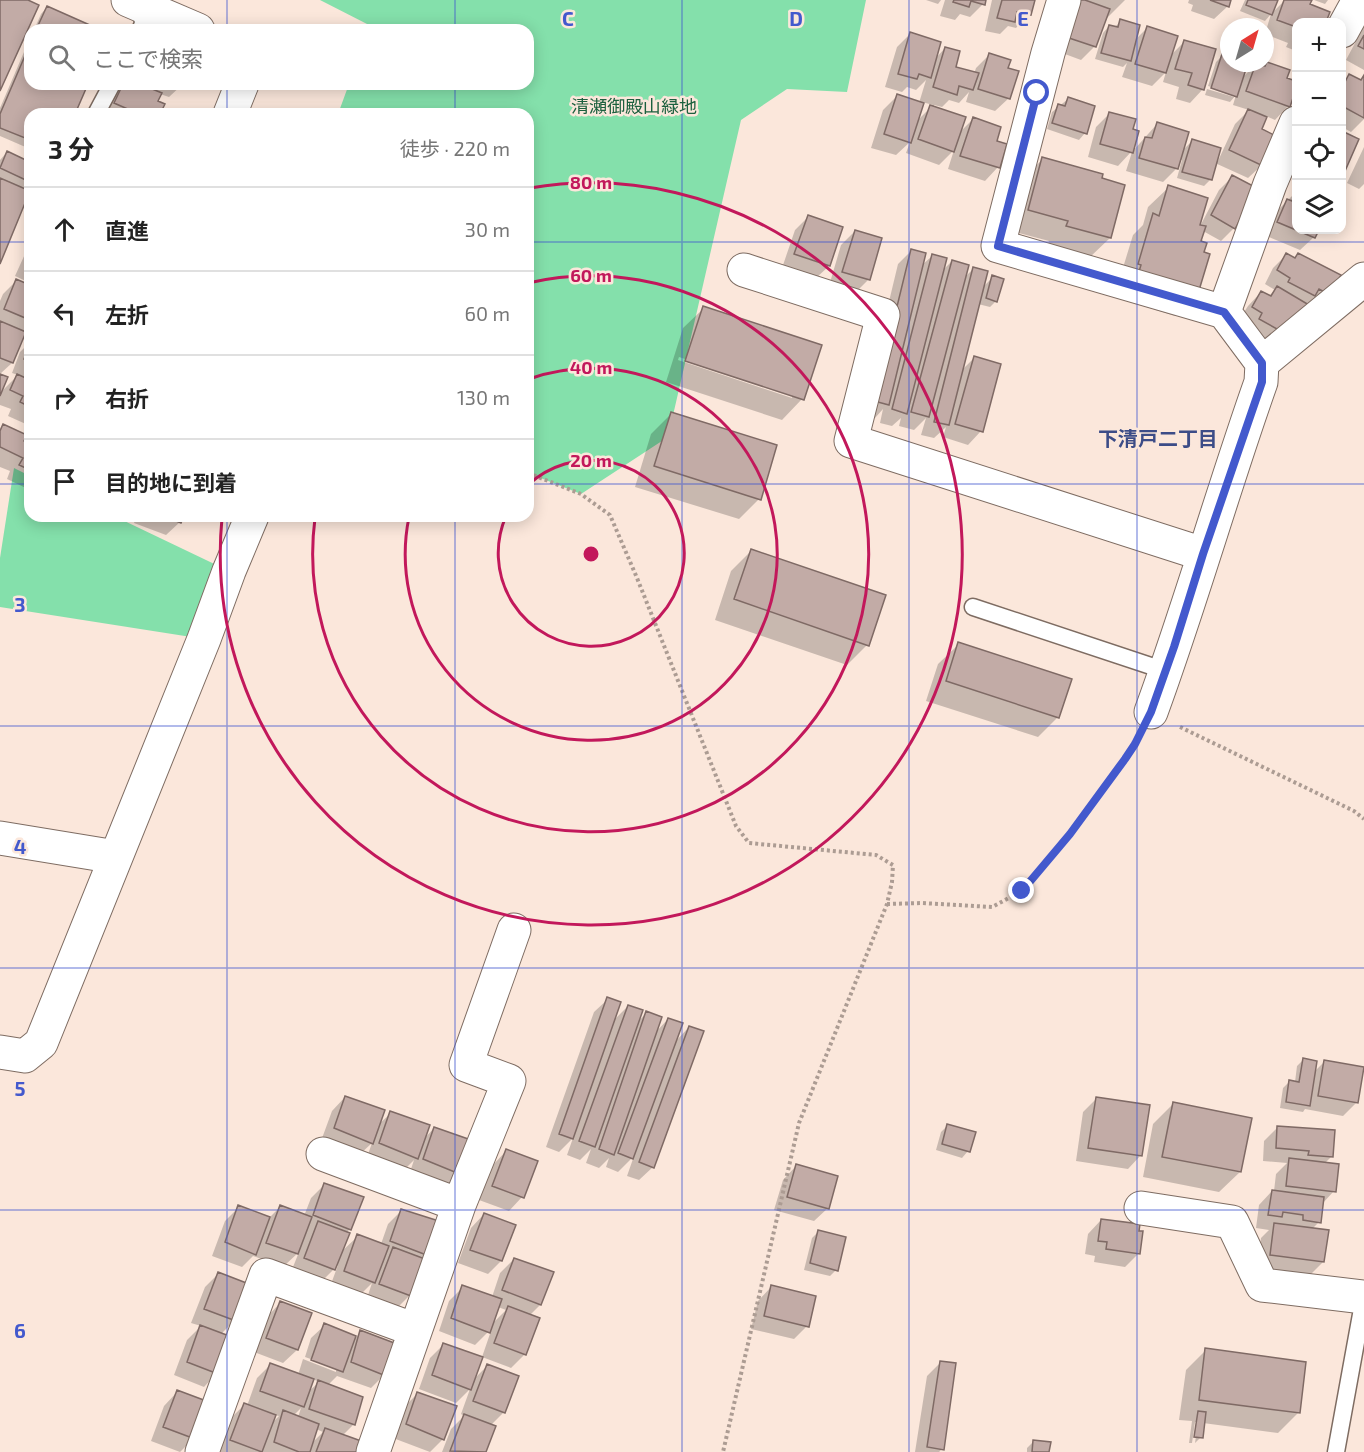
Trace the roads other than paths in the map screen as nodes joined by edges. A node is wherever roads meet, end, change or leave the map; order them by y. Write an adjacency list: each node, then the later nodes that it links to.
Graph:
1 (1064, 0): 13 (street)
2 (1359, 0): 4 (street)
3 (138, 9): 5 (street)
4 (1346, 22)
5 (181, 24)
6 (109, 90): 8 (lane)
7 (240, 90): 9 (street)
8 (99, 108)
9 (232, 108)
10 (1295, 126): 13 (street)
11 (744, 270): 16 (street)
12 (1364, 279): 14 (street)
13 (1224, 312): 14 (street)
14 (1262, 363): 16 (street)
15 (249, 522): 21 (street)
16 (1203, 554): 18 (street)
17 (973, 607): 18 (lane)
18 (1166, 670): 19 (street)
19 (1151, 712)
20 (0, 838): 21 (street)
21 (116, 857): 23 (street)
22 (514, 930): 25 (street)
23 (0, 1052)
24 (323, 1154): 25 (street)
25 (459, 1205): 28 (street)
26 (1141, 1208): 27 (street)
27 (1364, 1298): 31 (lane)
28 (415, 1330): 29 (street); 30 (street)
29 (382, 1449)
30 (202, 1452)
31 (1336, 1452)

